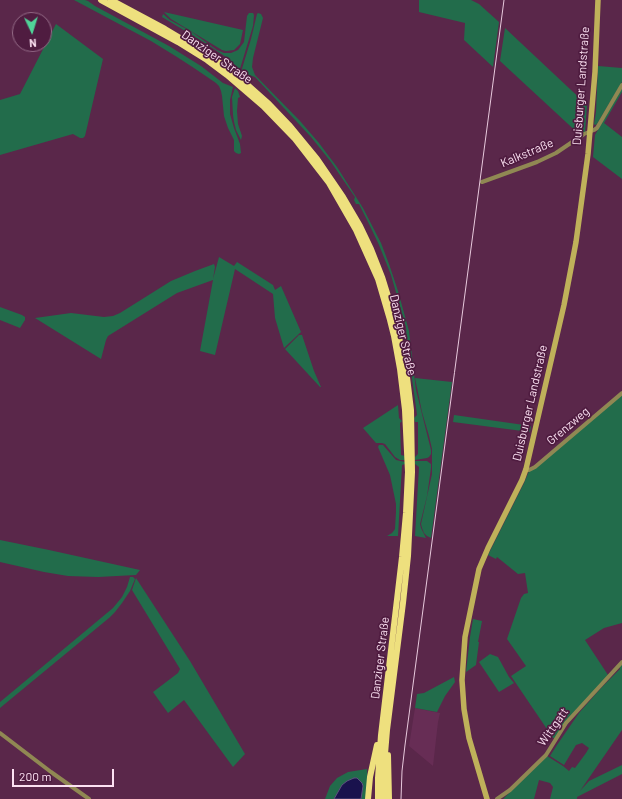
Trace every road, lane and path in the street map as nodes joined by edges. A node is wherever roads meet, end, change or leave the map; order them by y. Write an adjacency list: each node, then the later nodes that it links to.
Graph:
1 (101, 0): 12 (highway, Danziger Straße)
2 (112, 0): 10 (highway, Danziger Straße)
3 (598, 0): 5 (main road, Duisburger Landstraße)
4 (622, 85): 5 (street, Kalkstraße)
5 (590, 133): 6 (street, Kalkstraße); 8 (main road, Duisburger Landstraße)
6 (482, 182)
7 (622, 393): 8 (street, Grenzweg)
8 (526, 469): 18 (main road, Duisburger Landstraße)
9 (622, 662): 19 (street, Wittgatt)
10 (387, 730): 16 (highway, Danziger Straße); 17 (highway)
11 (0, 733): 13 (street)
12 (381, 735): 14 (highway); 15 (highway, Danziger Straße)
13 (89, 799)
14 (368, 799)
15 (378, 799)
16 (383, 799)
17 (389, 799)
18 (487, 799)
19 (497, 799)

